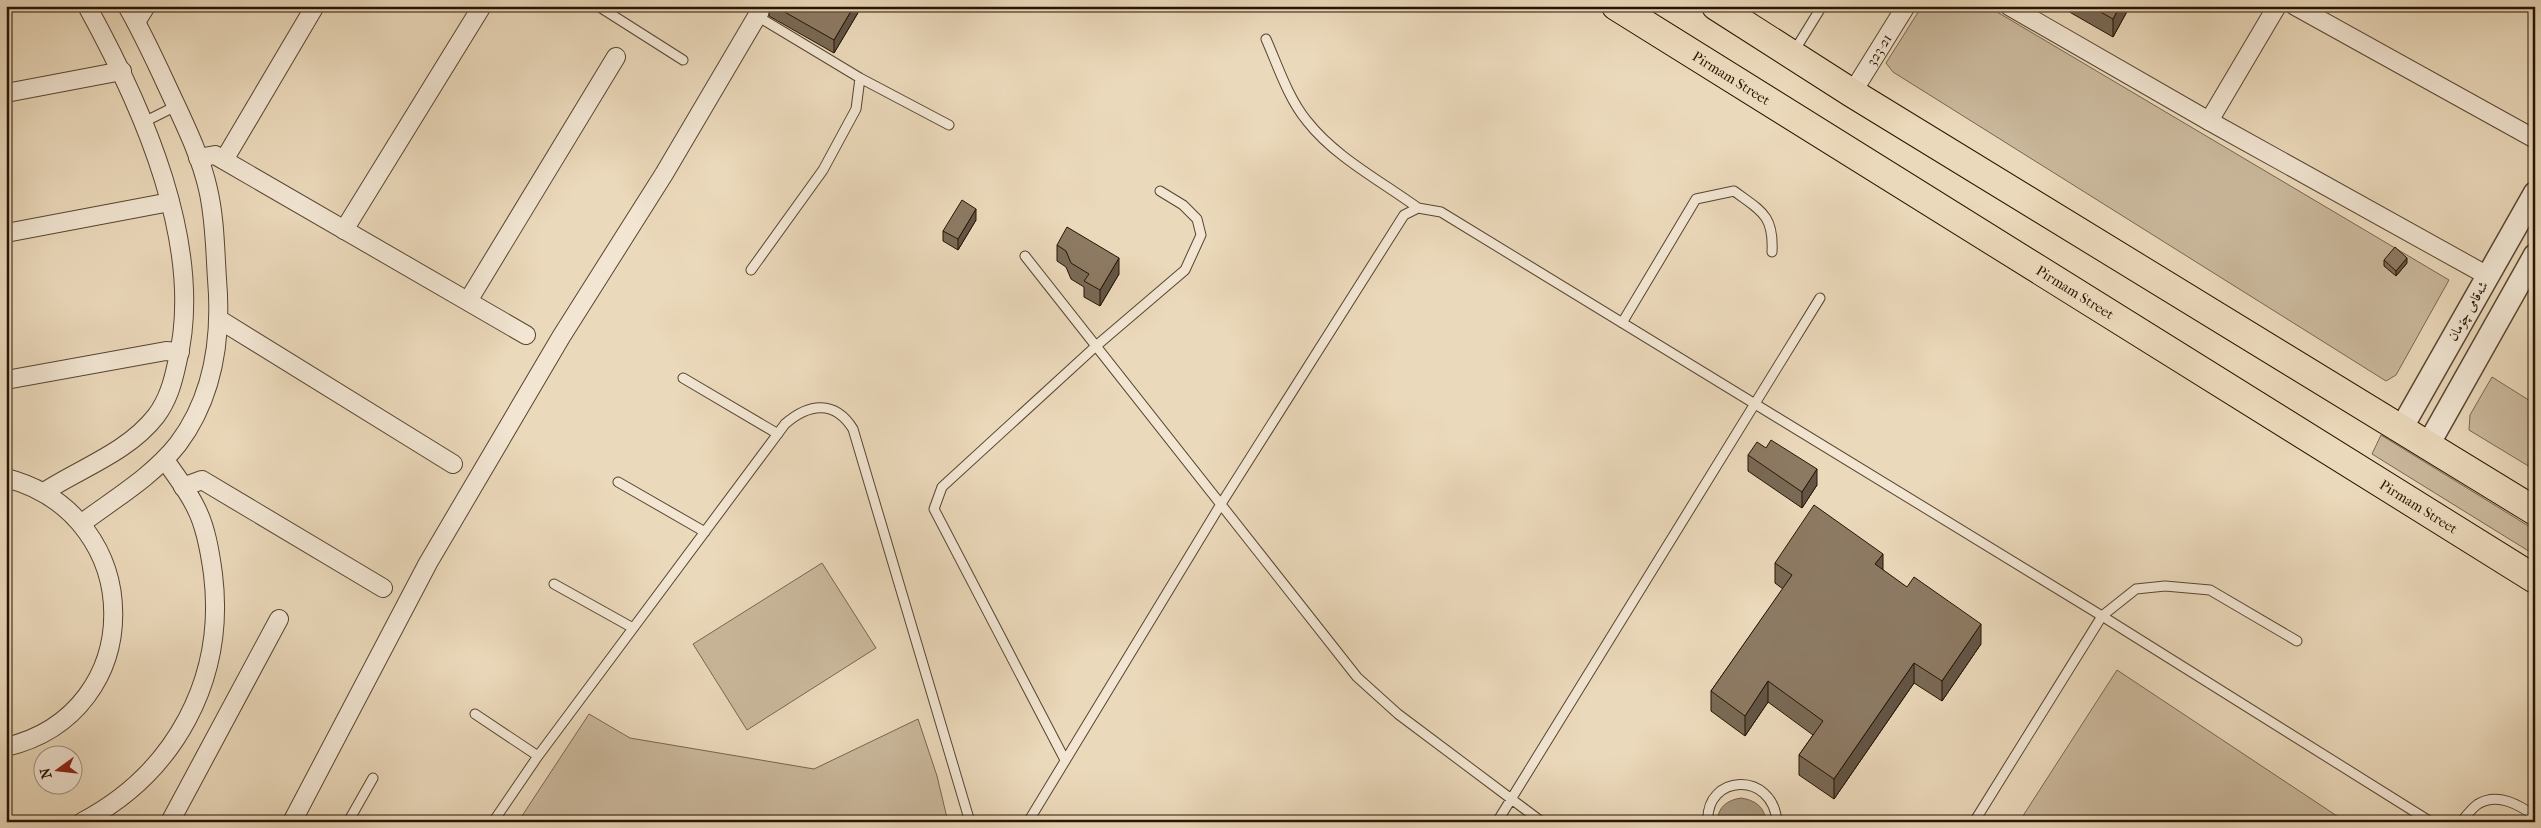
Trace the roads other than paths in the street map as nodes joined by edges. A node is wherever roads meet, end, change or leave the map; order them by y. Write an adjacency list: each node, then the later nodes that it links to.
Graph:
1 (87, 6): 20 (street)
2 (127, 6): 15 (street)
3 (146, 6): 15 (street)
4 (315, 6): 30 (street)
5 (482, 6): 35 (street)
6 (598, 6): 19 (lane)
7 (1616, 6): 67 (highway, Pirmam Street)
8 (1716, 6): 17 (highway)
9 (1822, 6): 17 (lane)
10 (1906, 6): 23 (street, 323-21)
11 (2009, 6): 25 (street)
12 (2276, 6): 25 (street)
13 (2295, 6): 28 (street)
14 (760, 11): 21 (lane); 83 (street)
15 (136, 22): 24 (street)
16 (1266, 39): 34 (lane)
17 (1791, 55): 23 (highway)
18 (616, 58): 43 (street)
19 (683, 60)
20 (122, 71): 22 (street); 26 (street)
21 (860, 78): 27 (lane); 40 (lane)
22 (6, 92)
23 (1852, 93): 54 (highway)
24 (176, 106): 26 (lane); 29 (street)
25 (2209, 121): 41 (street)
26 (144, 122): 33 (street)
27 (950, 125)
28 (2535, 139)
29 (198, 158): 30 (street); 44 (street)
30 (224, 160): 35 (street)
31 (1160, 191): 47 (lane)
32 (2535, 194): 41 (street, شەقامی چۆمان)
33 (170, 202): 36 (street); 48 (street)
34 (1418, 208): 45 (lane); 63 (lane)
35 (344, 230): 43 (street)
36 (6, 233)
37 (1772, 252): 45 (lane)
38 (2535, 255): 52 (street)
39 (1025, 256): 47 (lane)
40 (751, 270)
41 (2488, 276): 50 (street, شەقامی چۆمان)
42 (1820, 298): 53 (lane)
43 (468, 301): 46 (street)
44 (220, 320): 57 (street); 58 (street)
45 (1622, 323): 53 (lane)
46 (526, 335)
47 (1096, 346): 63 (lane); 77 (lane)
48 (180, 352): 51 (street); 62 (street)
49 (683, 378): 55 (lane)
50 (2430, 378): 52 (street); 54 (street, شەقامی چۆمان)
51 (6, 380)
52 (2457, 394): 56 (street)
53 (1755, 405): 70 (lane); 79 (lane)
54 (2401, 429): 56 (highway)
55 (778, 434): 66 (lane); 86 (lane)
56 (2428, 445): 64 (highway)
57 (165, 460): 61 (street); 65 (street)
58 (453, 464)
59 (6, 478): 62 (street)
60 (618, 482): 66 (lane)
61 (183, 487): 69 (street); 81 (street)
62 (44, 492): 65 (street)
63 (1221, 504): 77 (lane); 79 (lane)
64 (2535, 511)
65 (82, 523): 75 (street)
66 (705, 532): 72 (lane)
67 (2535, 579)
68 (554, 584): 72 (lane)
69 (383, 588)
70 (2102, 616): 73 (lane); 92 (lane); 93 (lane)
71 (280, 619): 82 (street)
72 (633, 628): 76 (lane)
73 (2297, 641)
74 (475, 714): 76 (lane)
75 (6, 747)
76 (538, 756): 85 (lane)
77 (1065, 760): 87 (lane)
78 (373, 778): 84 (lane)
79 (1510, 799): 88 (lane); 89 (lane)
80 (2535, 816): 94 (lane)
81 (82, 822)
82 (170, 822)
83 (292, 822)
84 (348, 822)
85 (493, 822)
86 (970, 822)
87 (1028, 822)
88 (1496, 822)
89 (1542, 822)
90 (1708, 822): 91 (lane)
91 (1777, 822)
92 (1974, 822)
93 (2431, 822)
94 (2461, 822)

